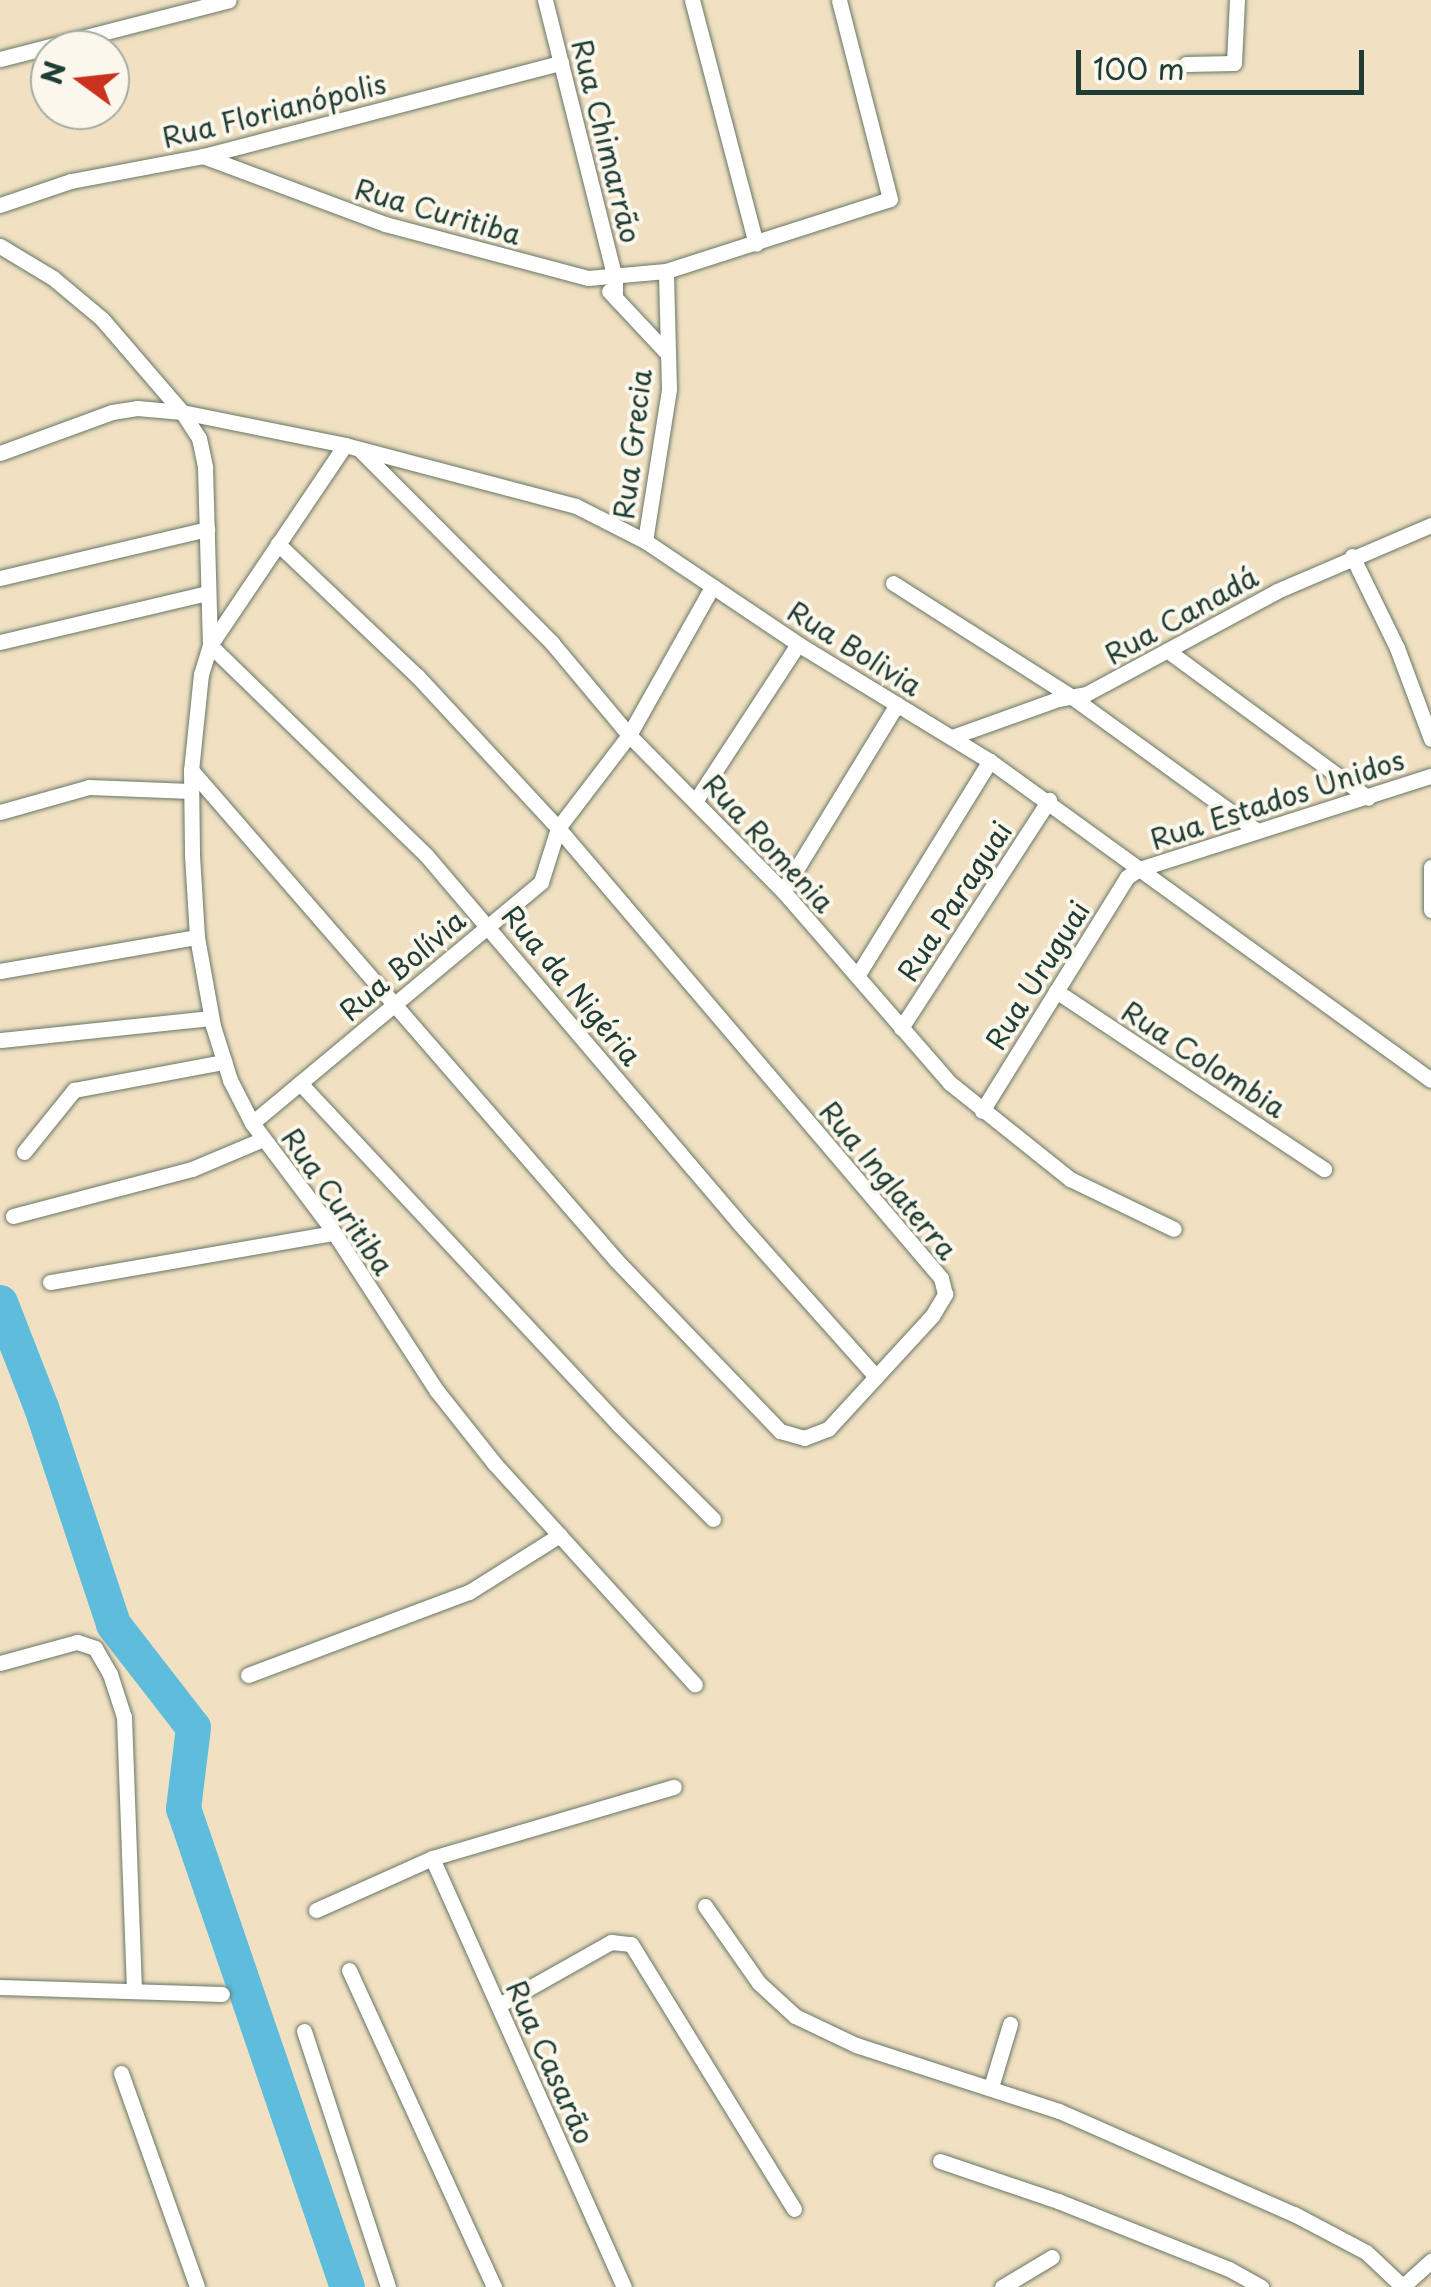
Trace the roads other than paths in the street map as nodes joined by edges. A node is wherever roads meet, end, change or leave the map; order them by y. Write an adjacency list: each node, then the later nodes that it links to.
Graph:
1 (229, 0): 6 (street)
2 (545, 0): 7 (street, Rua Chimarrão)
3 (692, 0): 11 (street)
4 (840, 0): 11 (street, Rua Curitiba)
5 (1237, 0): 8 (street)
6 (0, 59)
7 (561, 63): 9 (street, Rua Florianópolis); 15 (street, Rua Chimarrão)
8 (1186, 64)
9 (203, 156): 10 (street, Rua Florianópolis); 14 (street, Rua Curitiba)
10 (0, 205)
11 (756, 244): 13 (street, Rua Curitiba)
12 (0, 246): 18 (street)
13 (666, 271): 15 (street, Rua Curitiba); 17 (street, Rua Grecia)
14 (588, 278): 15 (street, Rua Curitiba); 16 (street, Rua Grecia)
15 (615, 278): 16 (street, Rua Chimarrão)
16 (615, 295): 17 (street, Rua Grecia)
17 (668, 354): 23 (street, Rua Grecia)
18 (182, 412): 19 (street, Rua Bolivia); 20 (street, Rua Bolivia); 22 (street)
19 (352, 447): 23 (street, Rua Bolivia); 24 (street); 36 (street, Rua Romenia)
20 (0, 454)
21 (1431, 524): 25 (street, Rua Canadá)
22 (207, 529): 26 (street); 29 (street)
23 (645, 541): 28 (street, Rua Bolivia)
24 (278, 544): 32 (street); 47 (street, Rua Inglaterra)
25 (1352, 556): 33 (street, Rua Canadá); 38 (street)
26 (0, 578)
27 (893, 583): 34 (street)
28 (712, 588): 31 (street, Rua Bolivia); 36 (street, Rua Bolívia)
29 (208, 593): 30 (street); 32 (street)
30 (0, 642)
31 (798, 644): 35 (street, Rua Bolivia); 44 (street)
32 (210, 645): 40 (street, Rua Curitiba); 53 (street, Rua da Nigéria)
33 (1168, 651): 34 (street, Rua Canadá); 43 (street)
34 (1072, 697): 37 (street, Rua Canadá); 48 (street)
35 (897, 704): 37 (street, Rua Bolivia); 51 (street)
36 (629, 735): 44 (street, Rua Romenia); 47 (street, Rua Bolívia)
37 (952, 737): 39 (street, Rua Bolivia)
38 (1431, 740)
39 (990, 760): 45 (street, Rua Bolivia); 56 (street)
40 (191, 770): 42 (street, Rua Curitiba); 58 (street, Rua Inglaterra)
41 (1431, 776): 43 (street, Rua Estados Unidos)
42 (191, 791): 46 (street); 54 (street, Rua Curitiba)
43 (1368, 798): 48 (street, Rua Estados Unidos)
44 (696, 800): 51 (street, Rua Romenia)
45 (1048, 800): 50 (street, Rua Bolivia); 60 (street, Rua Paraguai)
46 (0, 812)
47 (558, 828): 53 (street, Rua Bolívia); 74 (street, Rua Inglaterra)
48 (1257, 831): 50 (street, Rua Estados Unidos)
49 (1431, 866): 52 (street)
50 (1139, 869): 57 (street, Rua Uruguai); 63 (street, Rua Bolivia)
51 (783, 891): 56 (street, Rua Romenia)
52 (1431, 910)
53 (490, 925): 58 (street, Rua Bolívia); 74 (street, Rua da Nigéria)
54 (197, 938): 55 (street); 59 (street, Rua Curitiba)
55 (0, 971)
56 (857, 976): 60 (street, Rua Romenia)
57 (1056, 991): 65 (street, Rua Uruguai); 69 (street, Rua Colombia)
58 (394, 1005): 64 (street, Rua Bolívia); 74 (street, Rua Inglaterra)
59 (212, 1018): 61 (street); 62 (street, Rua Curitiba)
60 (901, 1028): 65 (street, Rua Romenia)
61 (1, 1040)
62 (224, 1062): 66 (street, Rua Curitiba); 68 (street)
63 (1429, 1076)
64 (300, 1083): 66 (street, Rua Bolívia); 75 (street)
65 (982, 1111): 71 (street, Rua Romenia)
66 (252, 1123): 67 (street, Rua Curitiba)
67 (263, 1138): 70 (street); 72 (street, Rua Curitiba)
68 (24, 1152)
69 (1324, 1169)
70 (13, 1216)
71 (1174, 1229)
72 (334, 1233): 73 (street); 76 (street, Rua Curitiba)
73 (50, 1282)
74 (876, 1377)
75 (712, 1519)
76 (560, 1535): 78 (street); 79 (street, Rua Curitiba)
77 (0, 1663): 86 (street)
78 (248, 1675)
79 (695, 1685)
80 (674, 1787): 81 (street)
81 (432, 1858): 83 (street); 88 (street, Rua Casarão)
82 (705, 1906): 92 (street)
83 (316, 1910)
84 (349, 1970): 100 (street)
85 (0, 1986): 86 (street)
86 (134, 1991): 87 (street)
87 (222, 1994)
88 (499, 2006): 94 (street); 101 (street, Rua Casarão)
89 (1010, 2024): 92 (street)
90 (304, 2031): 99 (street)
91 (121, 2073): 98 (street)
92 (991, 2087): 97 (street)
93 (940, 2161): 103 (street)
94 (794, 2209)
95 (1052, 2257): 102 (street)
96 (1431, 2261): 97 (street)
97 (1402, 2286)
98 (197, 2287)
99 (388, 2287)
100 (494, 2287)
101 (624, 2287)
102 (1002, 2287)
103 (1261, 2287)

